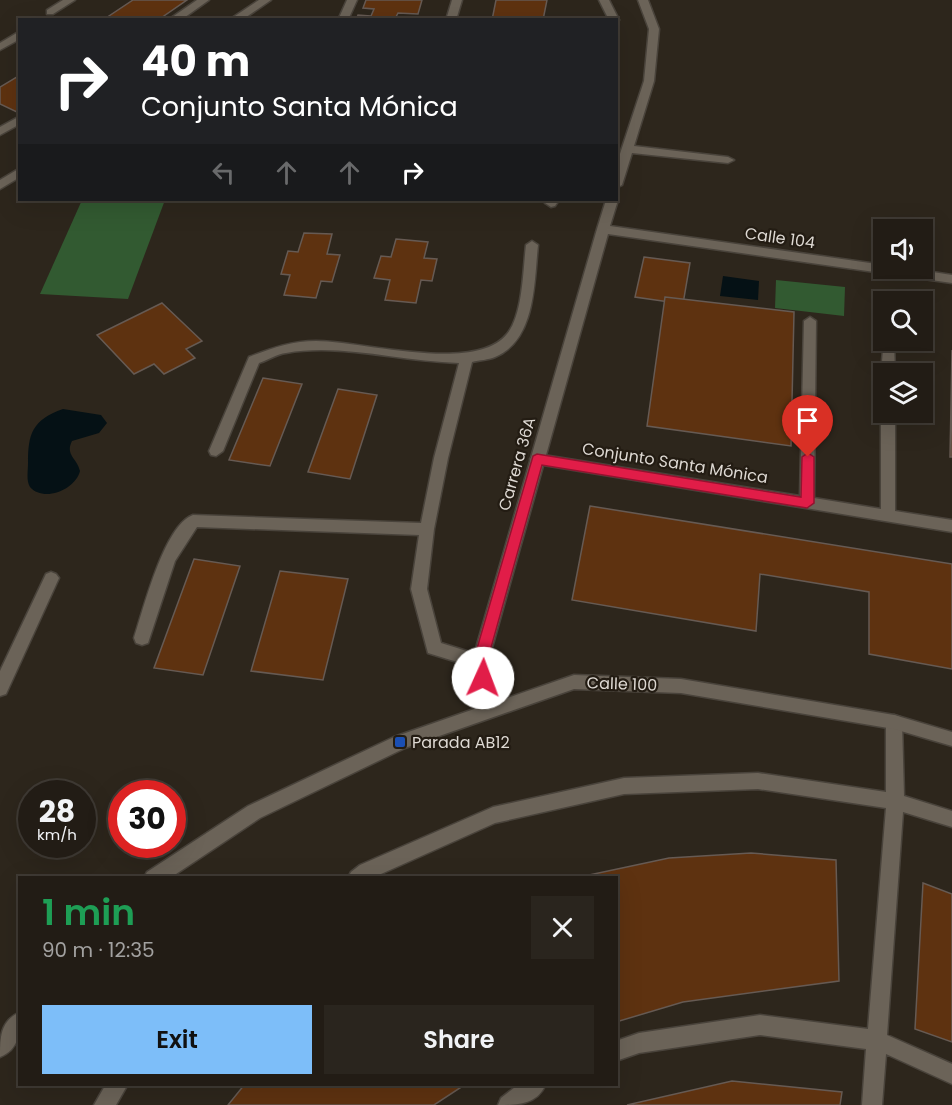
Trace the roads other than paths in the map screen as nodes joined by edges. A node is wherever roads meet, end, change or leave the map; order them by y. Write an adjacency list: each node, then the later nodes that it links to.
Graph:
1 (70, 0): 8 (street)
2 (204, 0): 9 (street)
3 (266, 0): 10 (street)
4 (352, 0): 11 (street)
5 (457, 0): 12 (street)
6 (604, 0): 13 (street)
7 (643, 0): 18 (street)
8 (62, 18)
9 (175, 18)
10 (237, 18)
11 (344, 18)
12 (452, 18)
13 (613, 18)
14 (18, 35): 15 (street)
15 (0, 47)
16 (18, 120): 17 (street)
17 (0, 132)
18 (628, 149): 19 (street); 21 (street)
19 (728, 160)
20 (18, 172): 22 (street)
21 (618, 179)
22 (0, 184)
23 (612, 201): 24 (street, Carrera 36A)
24 (603, 229): 26 (street, Calle 104); 31 (street, Carrera 36A)
25 (532, 245): 28 (street)
26 (952, 279)
27 (810, 321): 32 (street)
28 (466, 361): 30 (street); 35 (street)
29 (888, 423): 33 (street)
30 (216, 451)
31 (537, 459): 32 (street, Conjunto Santa Mónica); 38 (street, Carrera 36A)
32 (807, 503): 33 (street, Conjunto Santa Mónica)
33 (888, 516): 34 (street, Conjunto Santa Mónica)
34 (952, 526)
35 (427, 529): 37 (street); 38 (street)
36 (51, 578): 39 (street)
37 (142, 639)
38 (480, 662): 40 (street, Carrera 36A)
39 (0, 689)
40 (489, 710): 41 (street, Calle 100); 45 (street, Calle 100)
41 (894, 722): 42 (street, Calle 100); 43 (street)
42 (952, 740)
43 (895, 801): 44 (street); 46 (street); 48 (street)
44 (952, 819)
45 (156, 876)
46 (360, 876)
47 (18, 1024): 49 (street)
48 (876, 1040): 50 (street); 51 (street); 56 (street)
49 (0, 1047)
50 (618, 1051)
51 (952, 1074)
52 (117, 1086): 54 (street)
53 (533, 1086): 55 (street)
54 (104, 1105)
55 (508, 1105)
56 (872, 1105)

